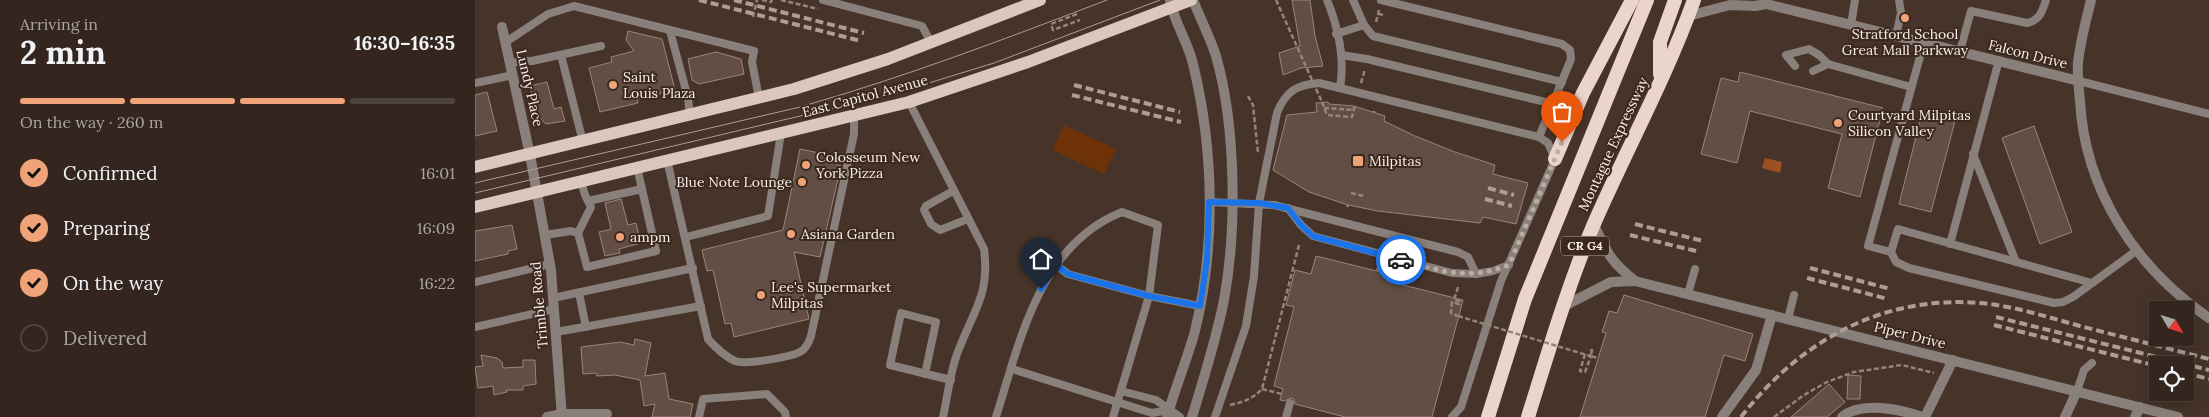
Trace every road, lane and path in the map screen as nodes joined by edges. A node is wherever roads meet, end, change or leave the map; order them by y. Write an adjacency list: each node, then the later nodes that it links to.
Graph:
1 (757, 0): 24 (path)
2 (762, 0): 3 (path)
3 (772, 0)
4 (823, 0): 34 (lane)
5 (1040, 0): 34 (main road, East Capitol Avenue)
6 (1192, 0): 20 (main road, East Capitol Avenue); 81 (street)
7 (1276, 0): 59 (path, bridge)
8 (1327, 0): 31 (lane)
9 (1353, 0): 27 (lane)
10 (1381, 0): 48 (lane)
11 (1632, 0): 69 (highway)
12 (1647, 0): 152 (highway, Montague Expressway / CR G4)
13 (1675, 0): 49 (highway)
14 (1694, 0): 23 (highway, Montague Expressway / CR G4)
15 (1855, 0): 28 (lane)
16 (1899, 0): 32 (lane)
17 (2046, 0): 37 (lane)
18 (2091, 0): 47 (street)
19 (1764, 2): 23 (street, Falcon Drive); 28 (street, Falcon Drive)
20 (1171, 4): 56 (main road, East Capitol Avenue); 82 (street)
21 (1077, 14): 25 (path)
22 (1383, 15): 26 (path)
23 (1688, 16): 49 (highway, Montague Expressway / CR G4)
24 (753, 17)
25 (1080, 20)
26 (1376, 22)
27 (1364, 25): 31 (lane); 48 (lane)
28 (1851, 25): 32 (street, Falcon Drive)
29 (502, 27): 33 (street, Lundy Place)
30 (670, 31): 33 (lane); 55 (lane); 62 (lane)
31 (1336, 34): 39 (lane)
32 (1896, 36): 35 (street, Falcon Drive)
33 (506, 42): 41 (street, Lundy Place)
34 (931, 42): 55 (main road, East Capitol Avenue)
35 (1923, 42): 37 (street, Falcon Drive); 52 (lane)
36 (601, 46): 38 (lane)
37 (1960, 51): 40 (street, Falcon Drive)
38 (561, 55): 41 (lane); 66 (lane)
39 (1341, 55): 53 (lane); 57 (lane)
40 (1999, 60): 47 (street, Falcon Drive); 67 (lane)
41 (511, 63): 46 (street, Lundy Place)
42 (1828, 64): 43 (lane); 45 (lane); 52 (lane)
43 (1795, 66)
44 (1365, 69): 51 (path)
45 (1813, 71)
46 (513, 75): 50 (lane); 68 (street, Lundy Place)
47 (2079, 81): 61 (lane); 93 (street)
48 (1562, 82): 57 (lane)
49 (1660, 82): 87 (highway, Montague Expressway / CR G4)
50 (475, 83)
51 (1361, 83)
52 (1911, 87): 94 (lane)
53 (1340, 88): 65 (lane); 73 (lane)
54 (1248, 96): 73 (path)
55 (759, 98): 62 (main road, East Capitol Avenue)
56 (909, 102): 63 (main road, East Capitol Avenue); 77 (lane)
57 (1553, 104): 65 (lane)
58 (1355, 105): 60 (path)
59 (1324, 108): 60 (path); 60 (path)
60 (1354, 110)
61 (2209, 114)
62 (690, 116): 66 (main road, East Capitol Avenue)
63 (854, 116): 64 (main road, East Capitol Avenue); 111 (lane)
64 (781, 134): 70 (main road, East Capitol Avenue); 90 (lane)
65 (1539, 137): 69 (lane)
66 (583, 142): 68 (main road, East Capitol Avenue)
67 (1973, 154): 91 (lane); 95 (lane)
68 (530, 155): 71 (main road, East Capitol Avenue); 76 (street, Lundy Place)
69 (1555, 159): 98 (lane)
70 (667, 160): 72 (main road, East Capitol Avenue); 90 (lane)
71 (475, 167)
72 (637, 168): 74 (main road, East Capitol Avenue); 75 (lane)
73 (1263, 174): 83 (lane)
74 (581, 180): 76 (main road, East Capitol Avenue); 80 (lane)
75 (642, 189): 80 (lane); 88 (lane)
76 (538, 191): 84 (main road, East Capitol Avenue); 89 (street, Trimble Road)
77 (953, 191): 86 (lane); 86 (lane)
78 (1351, 193): 79 (path)
79 (1364, 196)
80 (588, 201): 88 (lane)
81 (1231, 201): 82 (lane); 83 (lane); 148 (street)
82 (1209, 202): 112 (street)
83 (1259, 203): 85 (lane); 149 (lane)
84 (475, 206)
85 (1288, 208): 101 (lane); 101 (lane)
86 (968, 219): 129 (lane)
87 (1594, 225): 102 (street, Piper Drive); 113 (highway, Montague Expressway / CR G4)
88 (578, 233): 89 (lane)
89 (545, 236): 96 (street, Trimble Road)
90 (686, 238): 99 (lane)
91 (1950, 244): 94 (lane); 95 (lane)
92 (1299, 245): 130 (path)
93 (2136, 251): 104 (lane); 116 (street)
94 (1891, 252): 104 (lane)
95 (2016, 262): 104 (lane)
96 (550, 264): 103 (lane); 110 (street, Trimble Road)
97 (1056, 265): 109 (lane); 109 (lane); 126 (lane)
98 (1509, 265): 101 (lane); 151 (lane)
99 (693, 268): 106 (lane); 111 (lane)
100 (1695, 269): 107 (lane)
101 (1476, 274)
102 (1635, 281): 107 (street, Piper Drive); 113 (street, Piper Drive)
103 (475, 282)
104 (2091, 283)
105 (1458, 287): 121 (path, bridge)
106 (579, 292): 110 (lane); 119 (lane)
107 (1688, 294): 115 (street, Piper Drive)
108 (1793, 295): 117 (lane)
109 (1149, 296): 112 (lane); 131 (lane)
110 (553, 298): 114 (street, Trimble Road)
111 (701, 306): 119 (lane)
112 (1200, 306): 139 (street)
113 (1564, 306): 153 (highway, Montague Expressway / CR G4)
114 (554, 309): 118 (lane); 120 (street, Trimble Road)
115 (1772, 315): 117 (street, Piper Drive); 154 (street)
116 (2209, 318)
117 (1788, 319): 124 (street, Piper Drive)
118 (475, 327)
119 (585, 327): 120 (lane)
120 (556, 332): 140 (street, Trimble Road)
121 (1585, 354): 122 (path, bridge); 122 (path)
122 (1591, 356): 123 (path)
123 (1597, 358)
124 (1953, 360): 128 (street); 132 (street, Piper Drive)
125 (2092, 364): 132 (lane)
126 (1012, 369): 134 (lane); 145 (lane)
127 (925, 374): 127 (lane); 129 (lane)
128 (1945, 376): 155 (path); 157 (street)
129 (951, 380): 144 (lane)
130 (1262, 389): 133 (path); 136 (path)
131 (1121, 391): 134 (lane); 139 (lane)
132 (2077, 391): 137 (street, Piper Drive); 158 (street)
133 (1282, 394)
134 (1118, 403): 139 (lane); 146 (lane)
135 (1290, 403): 150 (lane)
136 (1229, 405)
137 (2137, 412): 159 (street, Piper Drive)
138 (607, 414): 140 (street)
139 (1168, 414): 147 (lane)
140 (563, 415): 141 (street)
141 (547, 417)
142 (699, 417): 143 (lane)
143 (786, 417)
144 (943, 417)
145 (996, 417)
146 (1113, 417)
147 (1180, 417)
148 (1192, 417)
149 (1215, 417)
150 (1286, 417)
151 (1452, 417)
152 (1488, 417)
153 (1528, 417)
154 (1722, 417)
155 (1774, 417)
156 (1842, 417): 157 (street)
157 (1923, 417)
158 (2065, 417)
159 (2178, 417)

